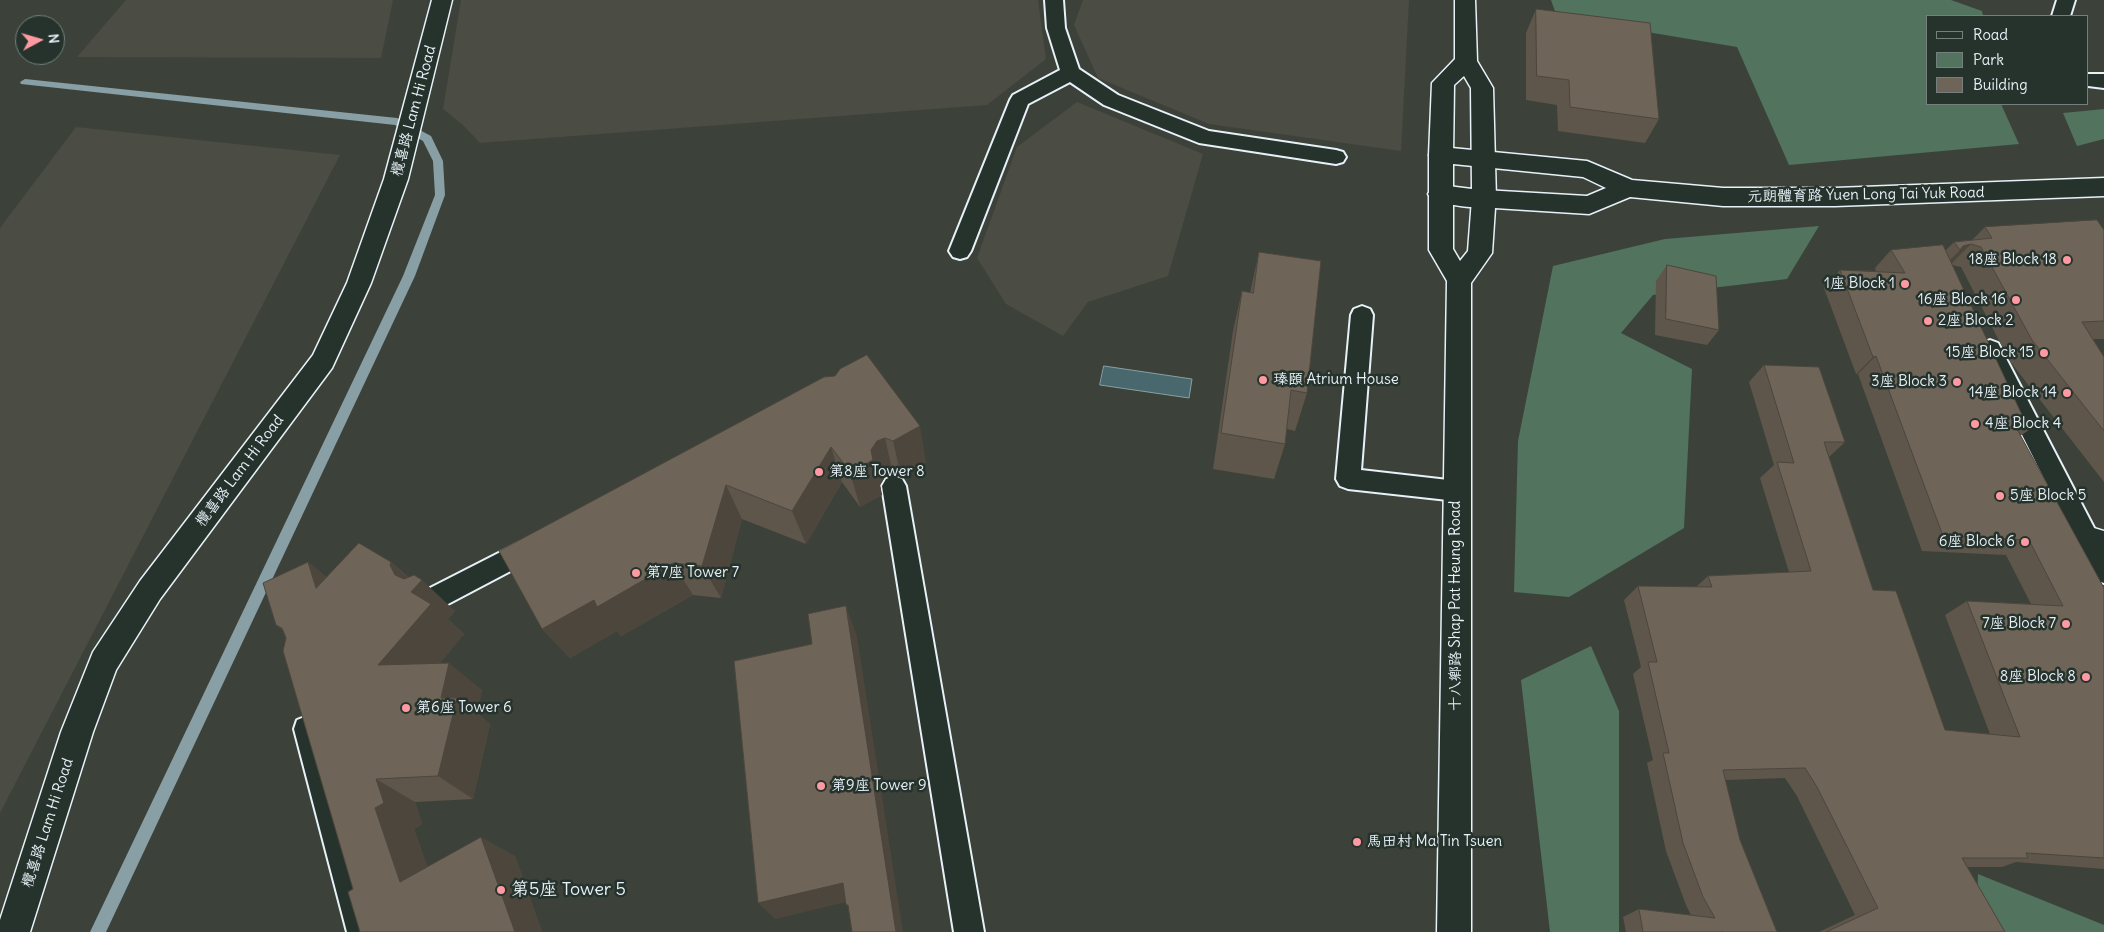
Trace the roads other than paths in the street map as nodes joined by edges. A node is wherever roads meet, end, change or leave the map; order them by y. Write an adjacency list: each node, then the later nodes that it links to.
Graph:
1 (442, 0): 28 (main road, 欖喜路 Lam Hi Road)
2 (1054, 0): 7 (lane)
3 (1465, 0): 6 (main road)
4 (2066, 0): 5 (lane)
5 (2061, 15)
6 (1466, 61): 10 (main road); 12 (main road)
7 (1071, 73): 11 (lane); 17 (lane)
8 (2089, 80): 9 (lane)
9 (2104, 81)
10 (1441, 155): 12 (main road, 元朗體育路 Yuen Long Tai Yuk Road); 15 (main road)
11 (1336, 157)
12 (1484, 158): 14 (main road, 元朗體育路 Yuen Long Tai Yuk Road); 16 (main road)
13 (2104, 187): 14 (main road, 元朗體育路 Yuen Long Tai Yuk Road)
14 (1628, 188): 16 (main road)
15 (1440, 194): 16 (main road); 18 (main road)
16 (1484, 199): 18 (main road)
17 (960, 251)
18 (1460, 281): 22 (main road, 十八鄉路 Shap Pat Heung Road)
19 (1362, 315): 22 (lane)
20 (1978, 327): 24 (lane)
21 (894, 486): 30 (lane)
22 (1457, 491): 31 (main road, 十八鄉路 Shap Pat Heung Road)
23 (554, 536): 26 (lane)
24 (2096, 542): 25 (lane)
25 (2104, 572)
26 (439, 596)
27 (304, 701): 29 (lane)
28 (12, 932)
29 (362, 932)
30 (969, 932)
31 (1454, 932)

